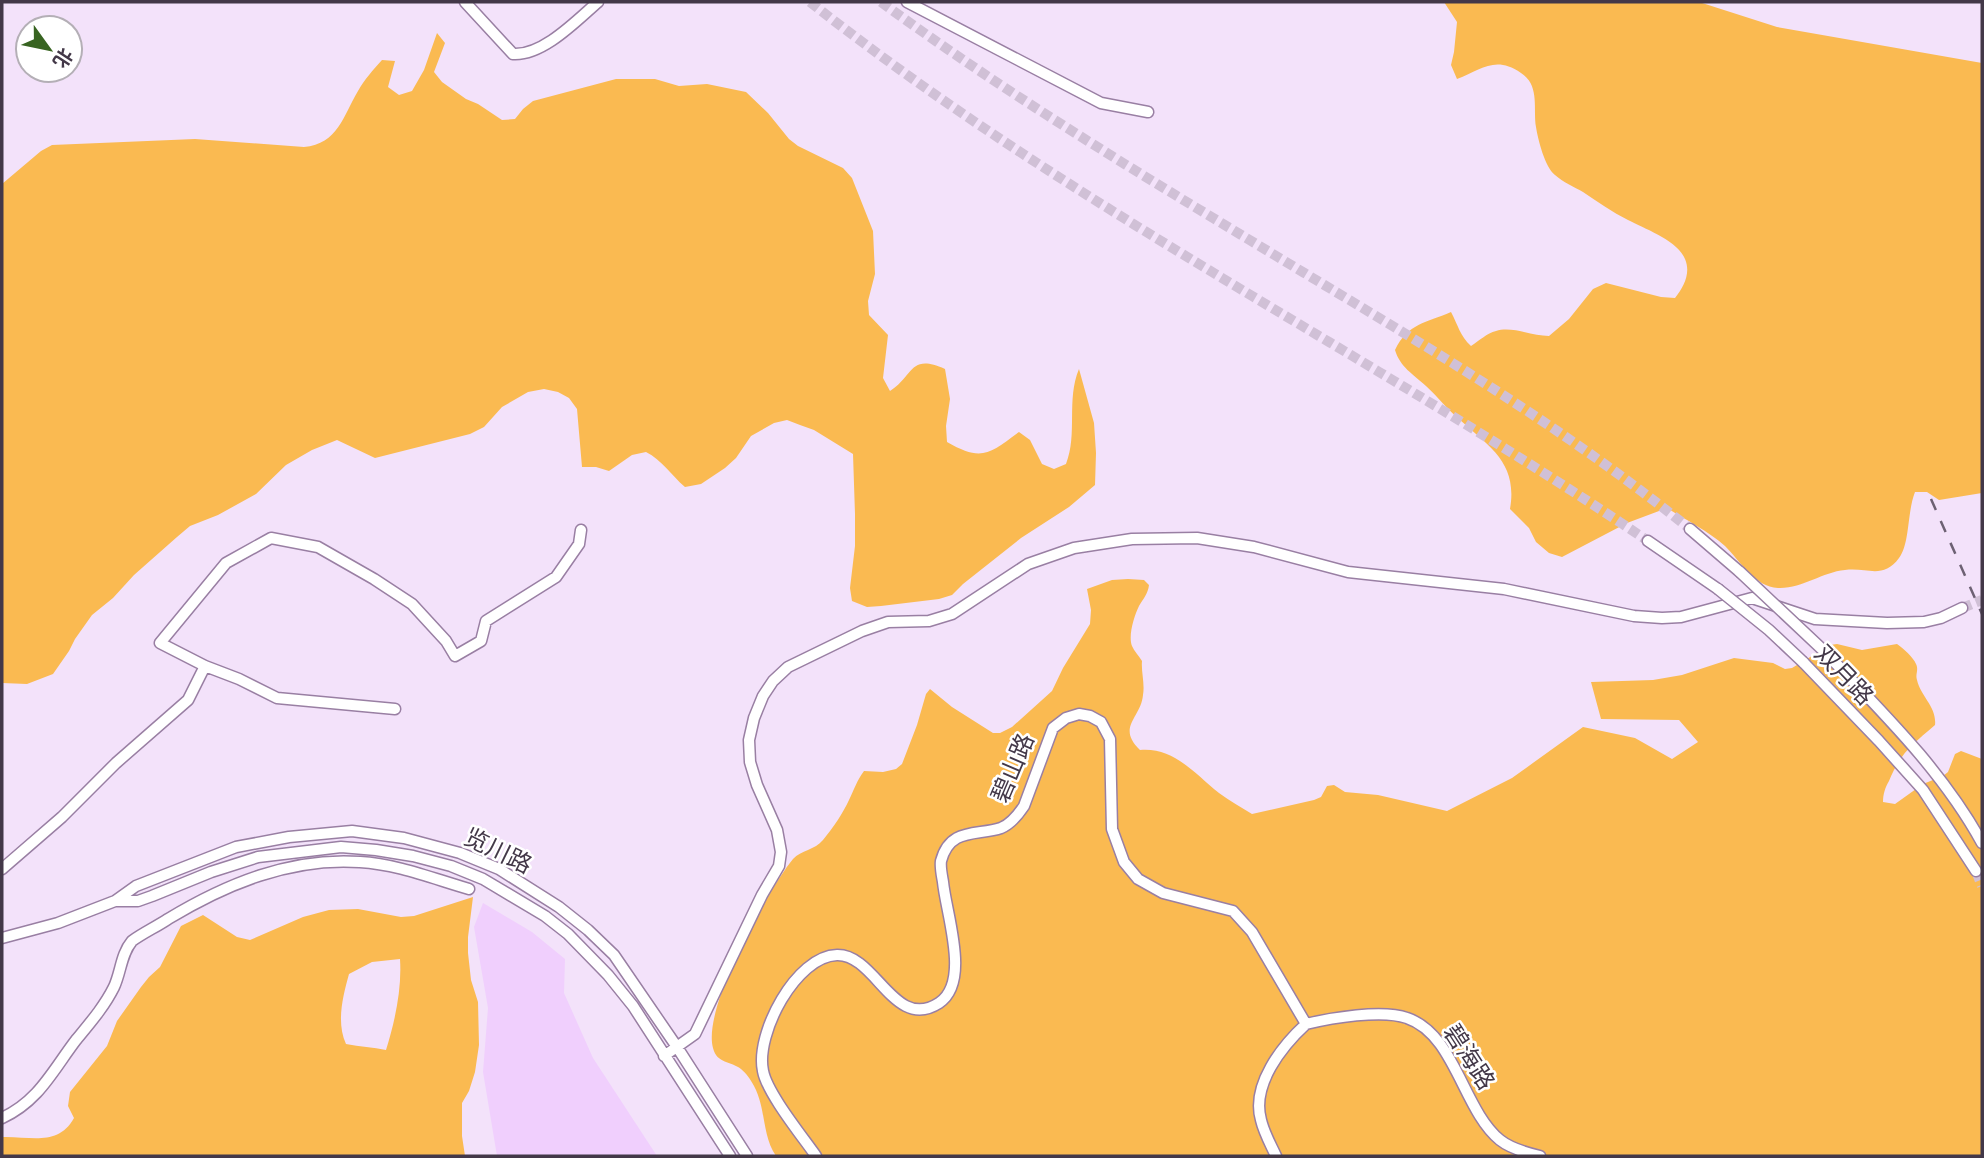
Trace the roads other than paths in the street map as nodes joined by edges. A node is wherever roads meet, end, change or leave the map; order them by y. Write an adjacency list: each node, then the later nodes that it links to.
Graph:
1 (465, 2): 2 (street)
2 (598, 2)
3 (907, 2): 4 (street)
4 (1148, 111)
5 (1690, 528): 11 (street, 双月路, bridge)
6 (581, 530): 9 (street)
7 (1648, 541): 14 (street, 双月路, bridge)
8 (1962, 608): 20 (street)
9 (205, 666): 10 (street); 13 (street)
10 (395, 709)
11 (1982, 844)
12 (485, 863): 15 (street); 17 (street, 览川路); 20 (street, 览川路)
13 (2, 869)
14 (1976, 872)
15 (479, 877): 17 (street, 览川路); 21 (street, 览川路)
16 (469, 889): 22 (street)
17 (115, 901): 18 (street, 览川路)
18 (2, 937)
19 (1306, 1024): 25 (street, 碧山路); 26 (street); 27 (street, 碧海路)
20 (677, 1047): 21 (street); 24 (street, 览川路)
21 (664, 1056): 23 (street, 览川路)
22 (2, 1118)
23 (730, 1156)
24 (747, 1156)
25 (816, 1156)
26 (1276, 1156)
27 (1540, 1156)

